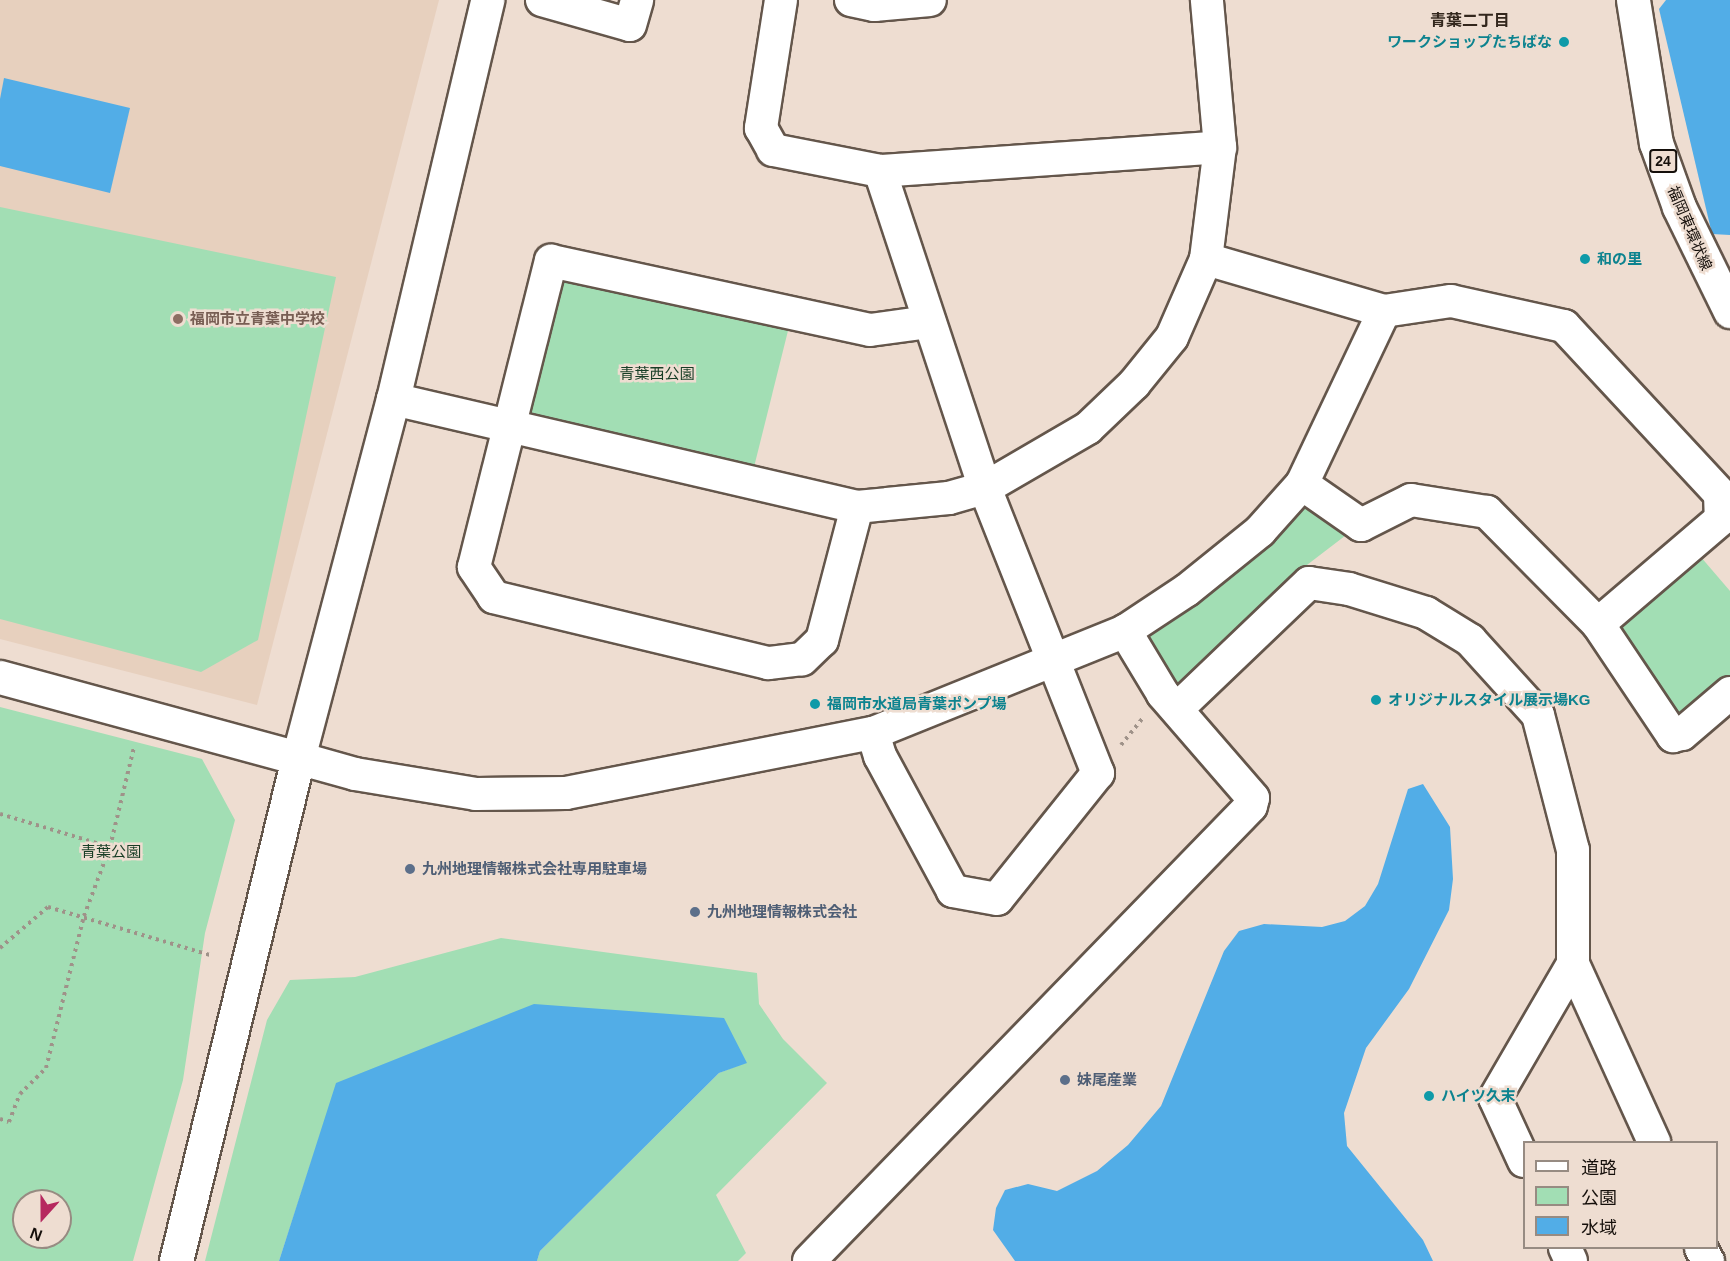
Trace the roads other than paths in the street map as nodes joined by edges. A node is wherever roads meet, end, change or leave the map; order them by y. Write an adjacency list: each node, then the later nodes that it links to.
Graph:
1 (488, 0): 15 (street)
2 (542, 0): 3 (street)
3 (637, 0)
4 (782, 0): 10 (street)
5 (851, 0): 6 (street)
6 (930, 0)
7 (1207, 0): 9 (street)
8 (1633, 0): 13 (street, 福岡東環状線 / 24)
9 (1220, 147): 10 (street); 11 (street)
10 (880, 171): 14 (street)
11 (1206, 259): 12 (street); 18 (street)
12 (1384, 311): 17 (street); 20 (street)
13 (1730, 311)
14 (929, 322): 16 (street); 18 (street)
15 (393, 399): 16 (street); 27 (street)
16 (510, 426): 19 (street); 19 (street)
17 (1302, 484): 20 (street); 21 (street)
18 (986, 488): 19 (street); 22 (street)
19 (857, 507)
20 (1598, 624): 24 (street)
21 (1125, 631): 22 (street); 25 (street)
22 (1054, 657): 26 (street); 26 (street)
23 (0, 677): 27 (street)
24 (1730, 693)
25 (1171, 701): 28 (street); 32 (street)
26 (873, 733): 27 (street)
27 (298, 758): 31 (street)
28 (1573, 964): 29 (street); 30 (street)
29 (1653, 1141)
30 (1523, 1159)
31 (176, 1261)
32 (810, 1261)

